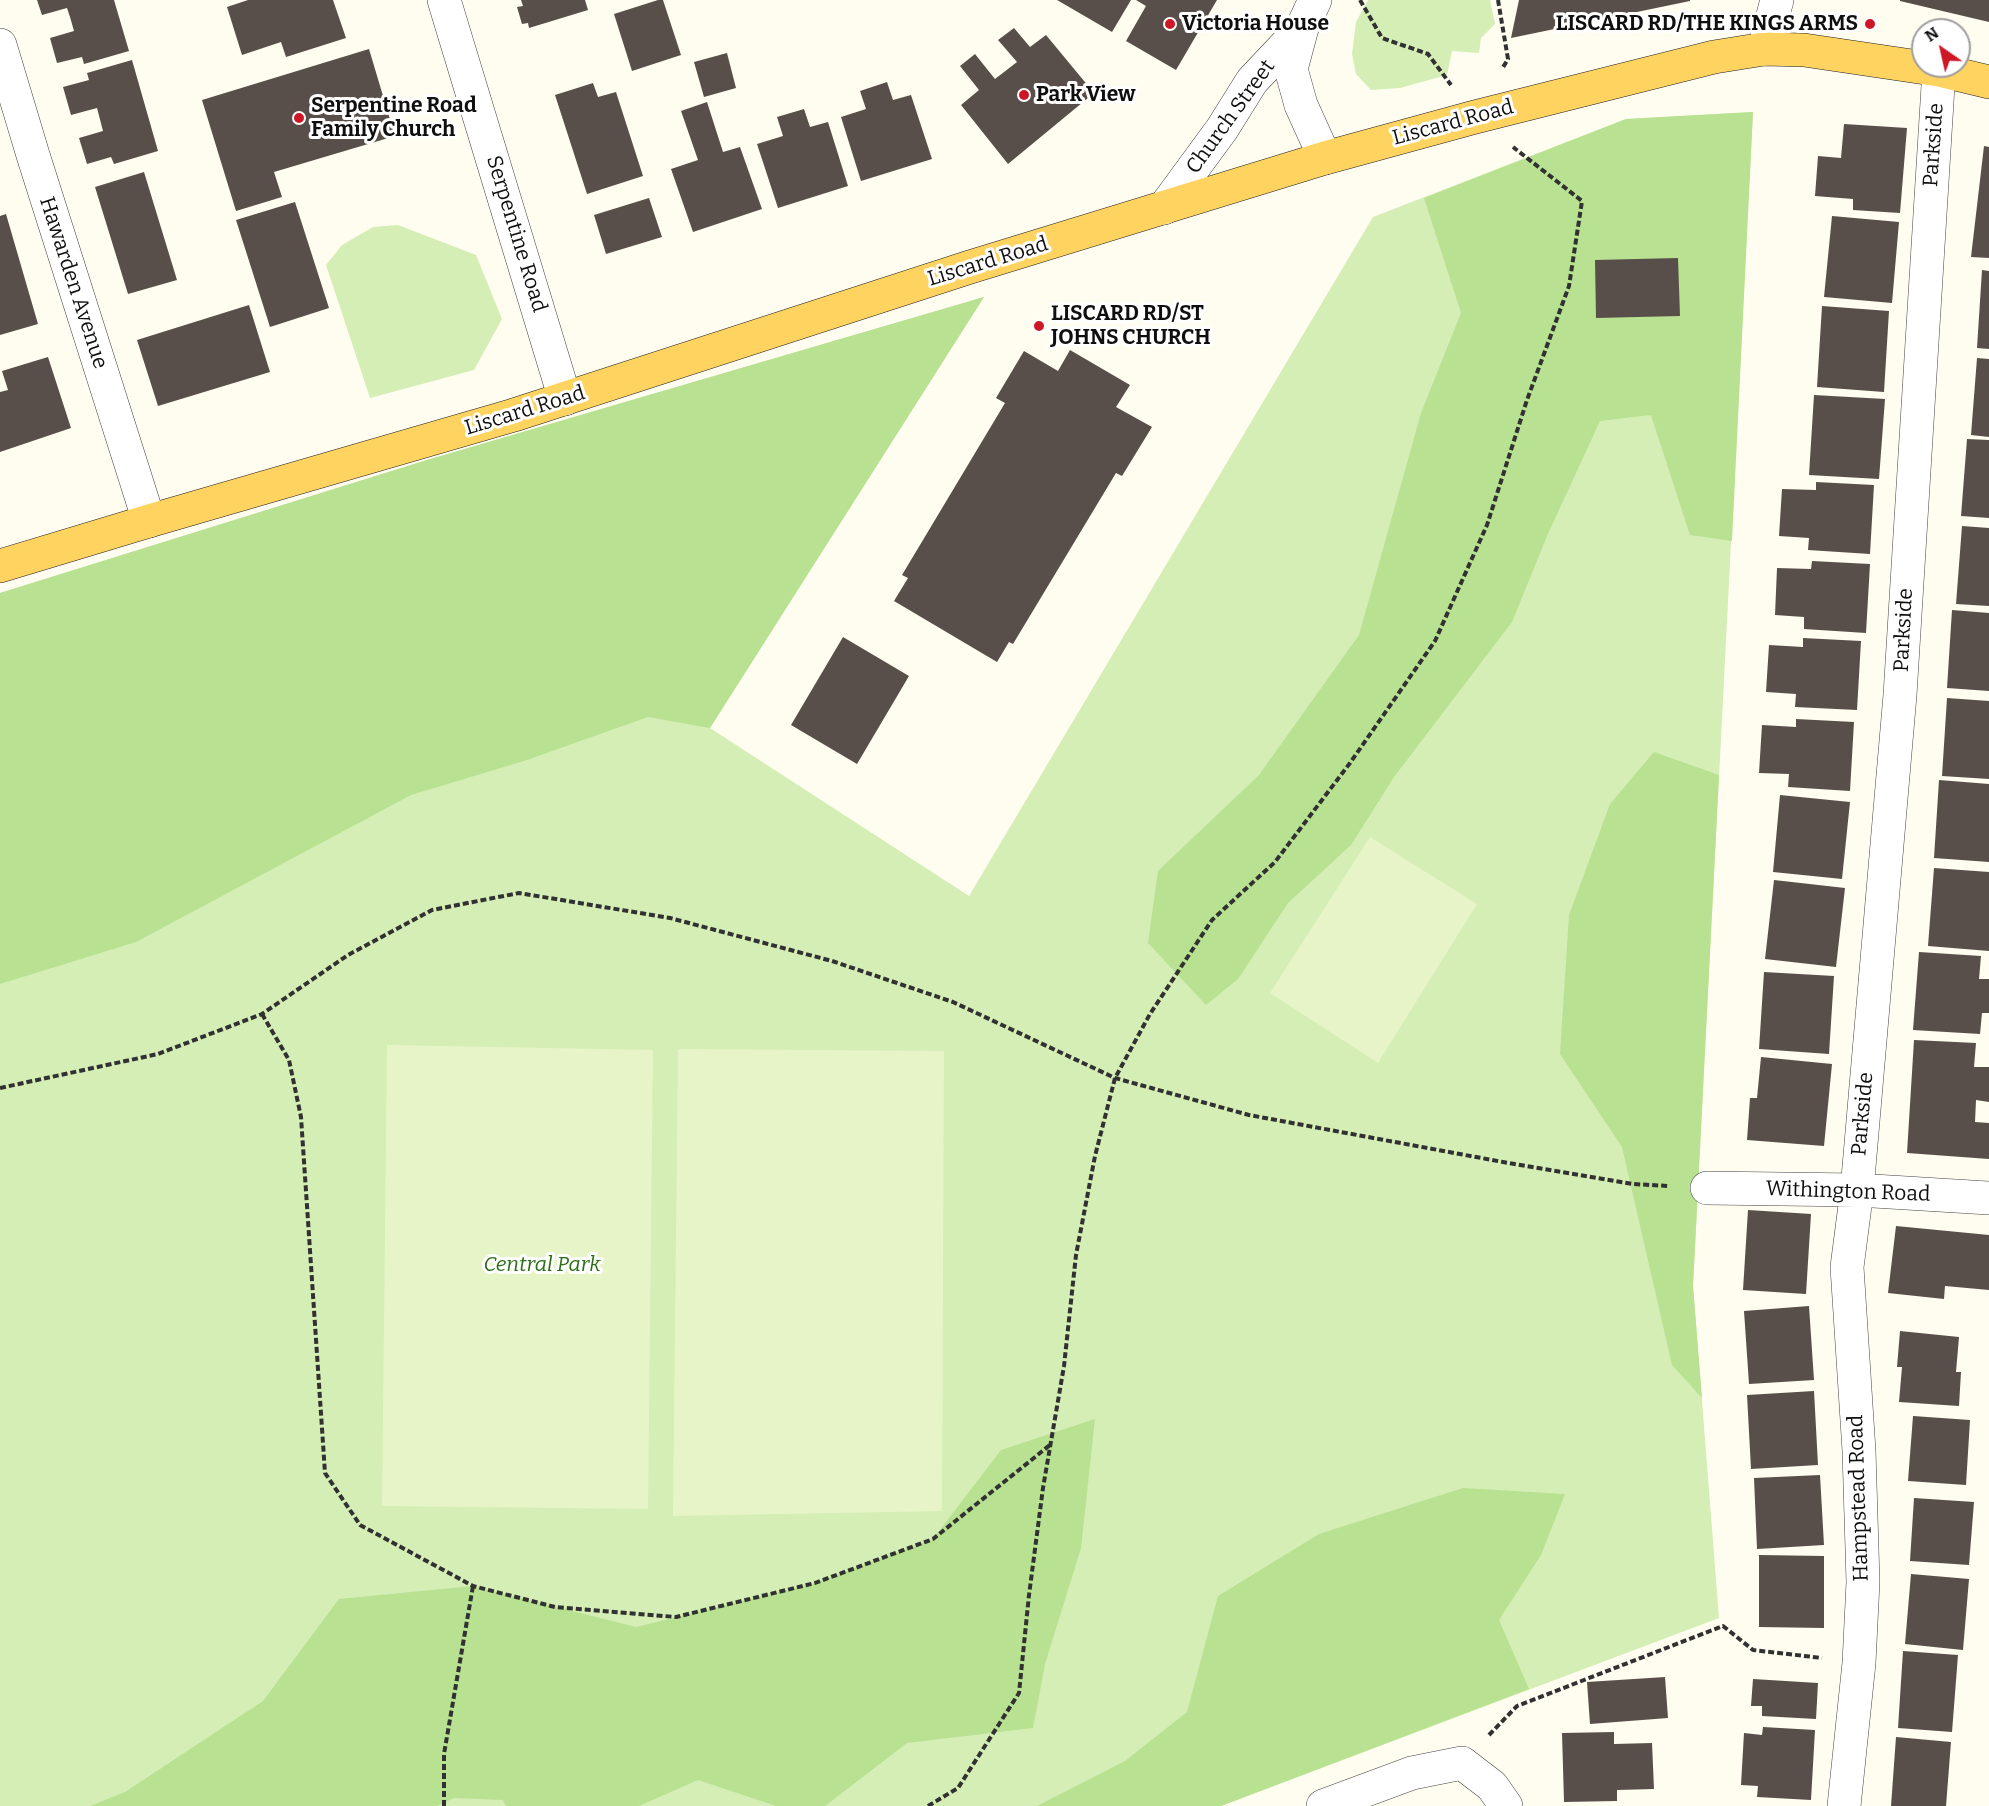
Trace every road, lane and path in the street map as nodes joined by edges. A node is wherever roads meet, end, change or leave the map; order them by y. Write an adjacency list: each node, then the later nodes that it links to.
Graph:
1 (444, 0): 15 (street, Serpentine Road)
2 (1360, 0): 12 (path)
3 (1498, 0): 12 (path)
4 (1777, 0): 7 (street)
5 (1308, 14): 13 (street, Church Street); 14 (street, Church Street)
6 (0, 45): 16 (street, Hawarden Avenue)
7 (1764, 49): 8 (main road, Liscard Road); 12 (main road, Liscard Road)
8 (1911, 66)
9 (1939, 78): 22 (street, Parkside)
10 (1971, 78): 11 (main road, Liscard Road)
11 (1989, 82)
12 (1475, 117): 13 (main road, Liscard Road); 19 (path)
13 (1325, 158): 14 (main road, Liscard Road)
14 (1164, 208): 15 (main road, Liscard Road)
15 (565, 399): 16 (main road, Liscard Road)
16 (149, 521): 17 (main road, Liscard Road)
17 (0, 566)
18 (262, 1014): 19 (path); 20 (path); 25 (path)
19 (1115, 1078): 21 (path); 24 (path)
20 (0, 1088)
21 (1707, 1188): 22 (street, Withington Road)
22 (1857, 1190): 23 (street, Withington Road); 26 (street, Hampstead Road)
23 (1989, 1198)
24 (1050, 1445): 25 (path); 30 (path)
25 (473, 1586): 29 (path)
26 (1859, 1663): 27 (path); 32 (street, Hampstead Road)
27 (1462, 1763): 28 (street); 31 (street)
28 (1499, 1796)
29 (444, 1806)
30 (928, 1806)
31 (1323, 1806)
32 (1844, 1806)

